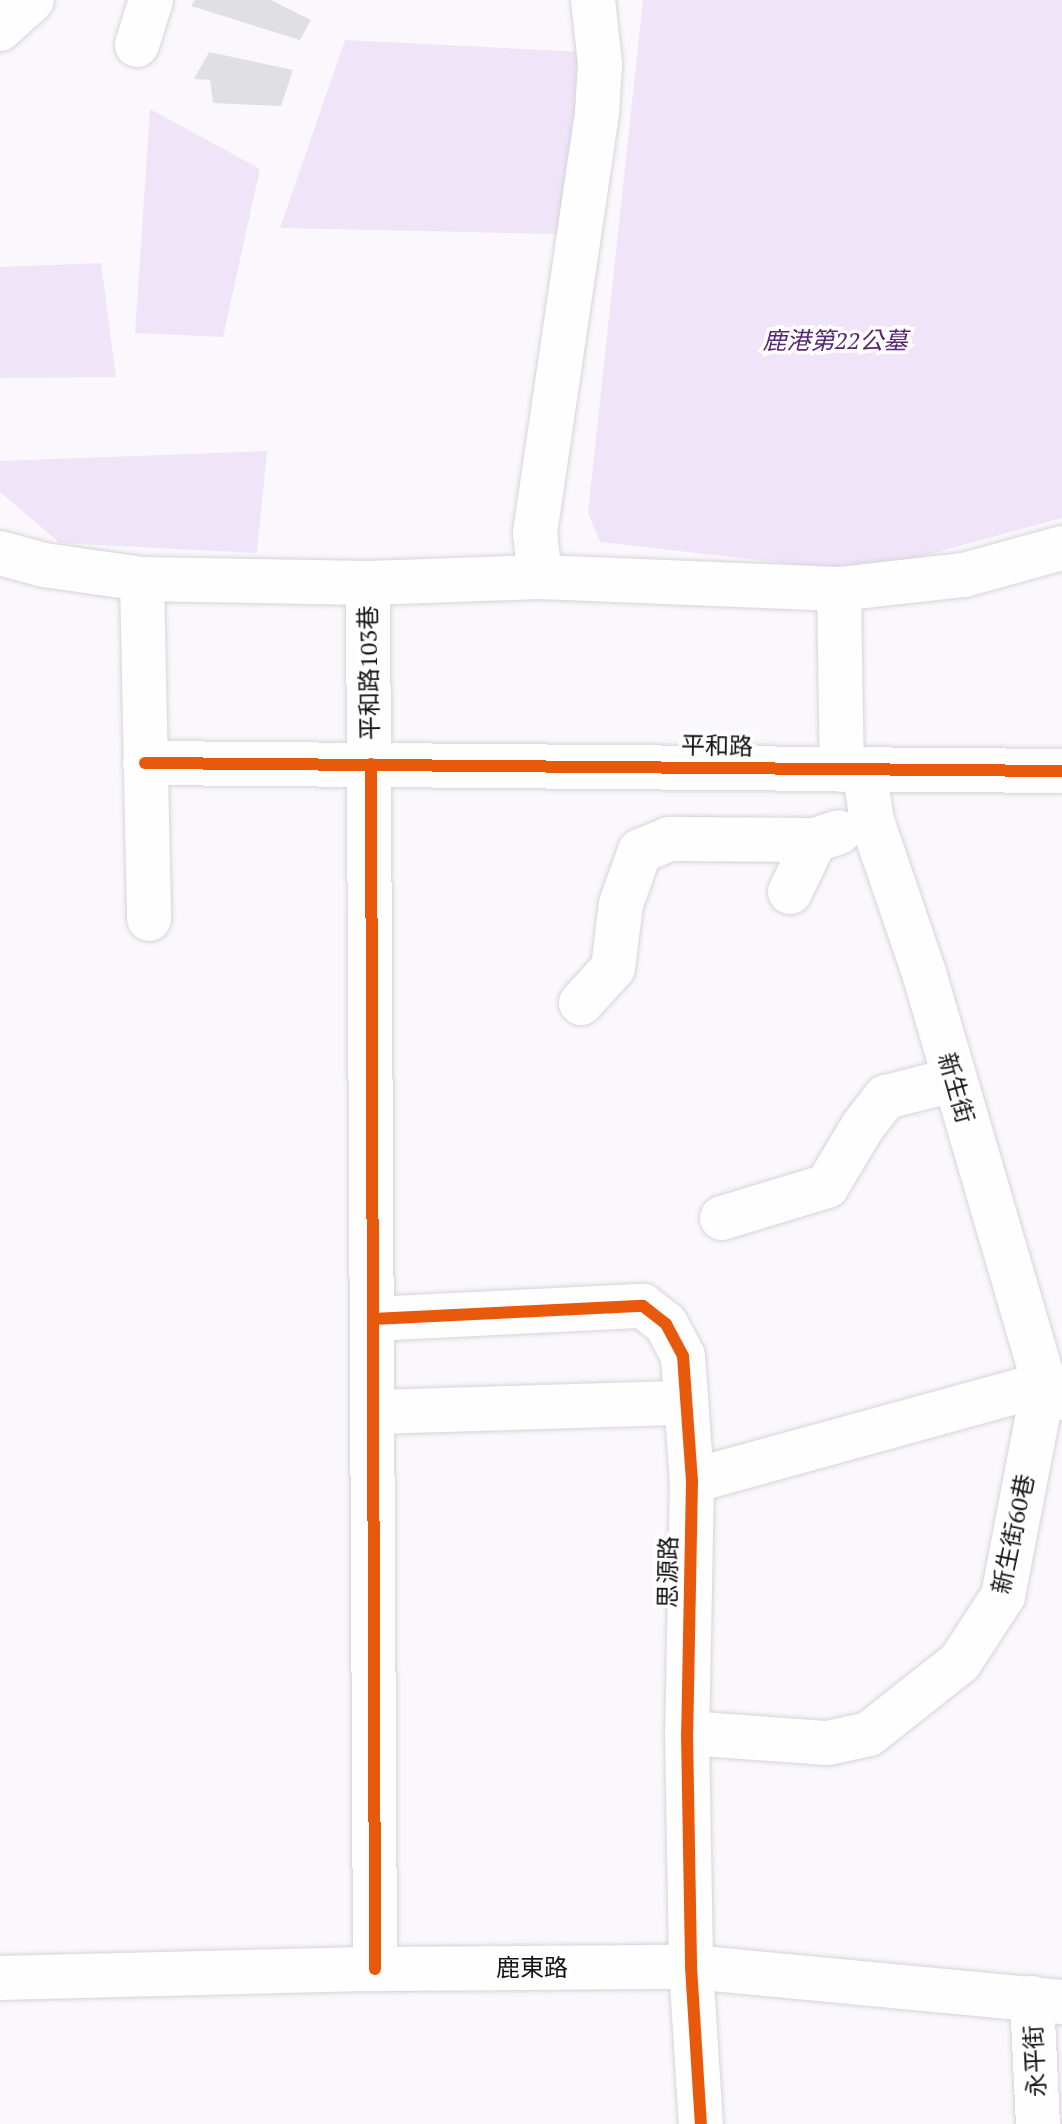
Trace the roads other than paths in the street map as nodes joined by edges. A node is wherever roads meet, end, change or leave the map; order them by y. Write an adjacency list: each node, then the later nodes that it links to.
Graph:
1 (32, 0): 4 (street)
2 (151, 0): 5 (street)
3 (593, 0): 8 (street)
4 (0, 29)
5 (137, 45)
6 (1062, 548): 11 (street)
7 (0, 553): 9 (street)
8 (540, 577): 10 (street); 11 (street)
9 (142, 579): 10 (street); 12 (street)
10 (368, 583): 13 (street, 平和路103巷)
11 (839, 589): 14 (street, 新生街)
12 (145, 763): 13 (street, 平和路); 19 (street)
13 (371, 764): 14 (street, 平和路); 23 (street, 平和路103巷)
14 (853, 770): 15 (street, 平和路); 16 (street, 新生街)
15 (1062, 771)
16 (872, 821): 17 (street); 21 (street, 新生街)
17 (815, 840): 18 (street); 20 (street)
18 (790, 892)
19 (149, 919)
20 (581, 1003)
21 (953, 1080): 22 (street); 24 (street, 新生街)
22 (722, 1218)
23 (373, 1319): 25 (street, 思源路); 26 (street, 平和路103巷)
24 (1053, 1391): 27 (street); 28 (street, 新生街60巷)
25 (686, 1403): 26 (street); 27 (street, 思源路)
26 (374, 1412): 30 (street, 平和路103巷)
27 (692, 1481): 28 (street, 思源路)
28 (687, 1733): 29 (street, 思源路)
29 (691, 1967): 30 (street, 鹿東路); 32 (street, 鹿東路); 33 (street, 思源路)
30 (375, 1969): 31 (street, 鹿東路)
31 (0, 1978)
32 (1047, 2000): 34 (street, 永平街)
33 (701, 2124)
34 (1038, 2124)

